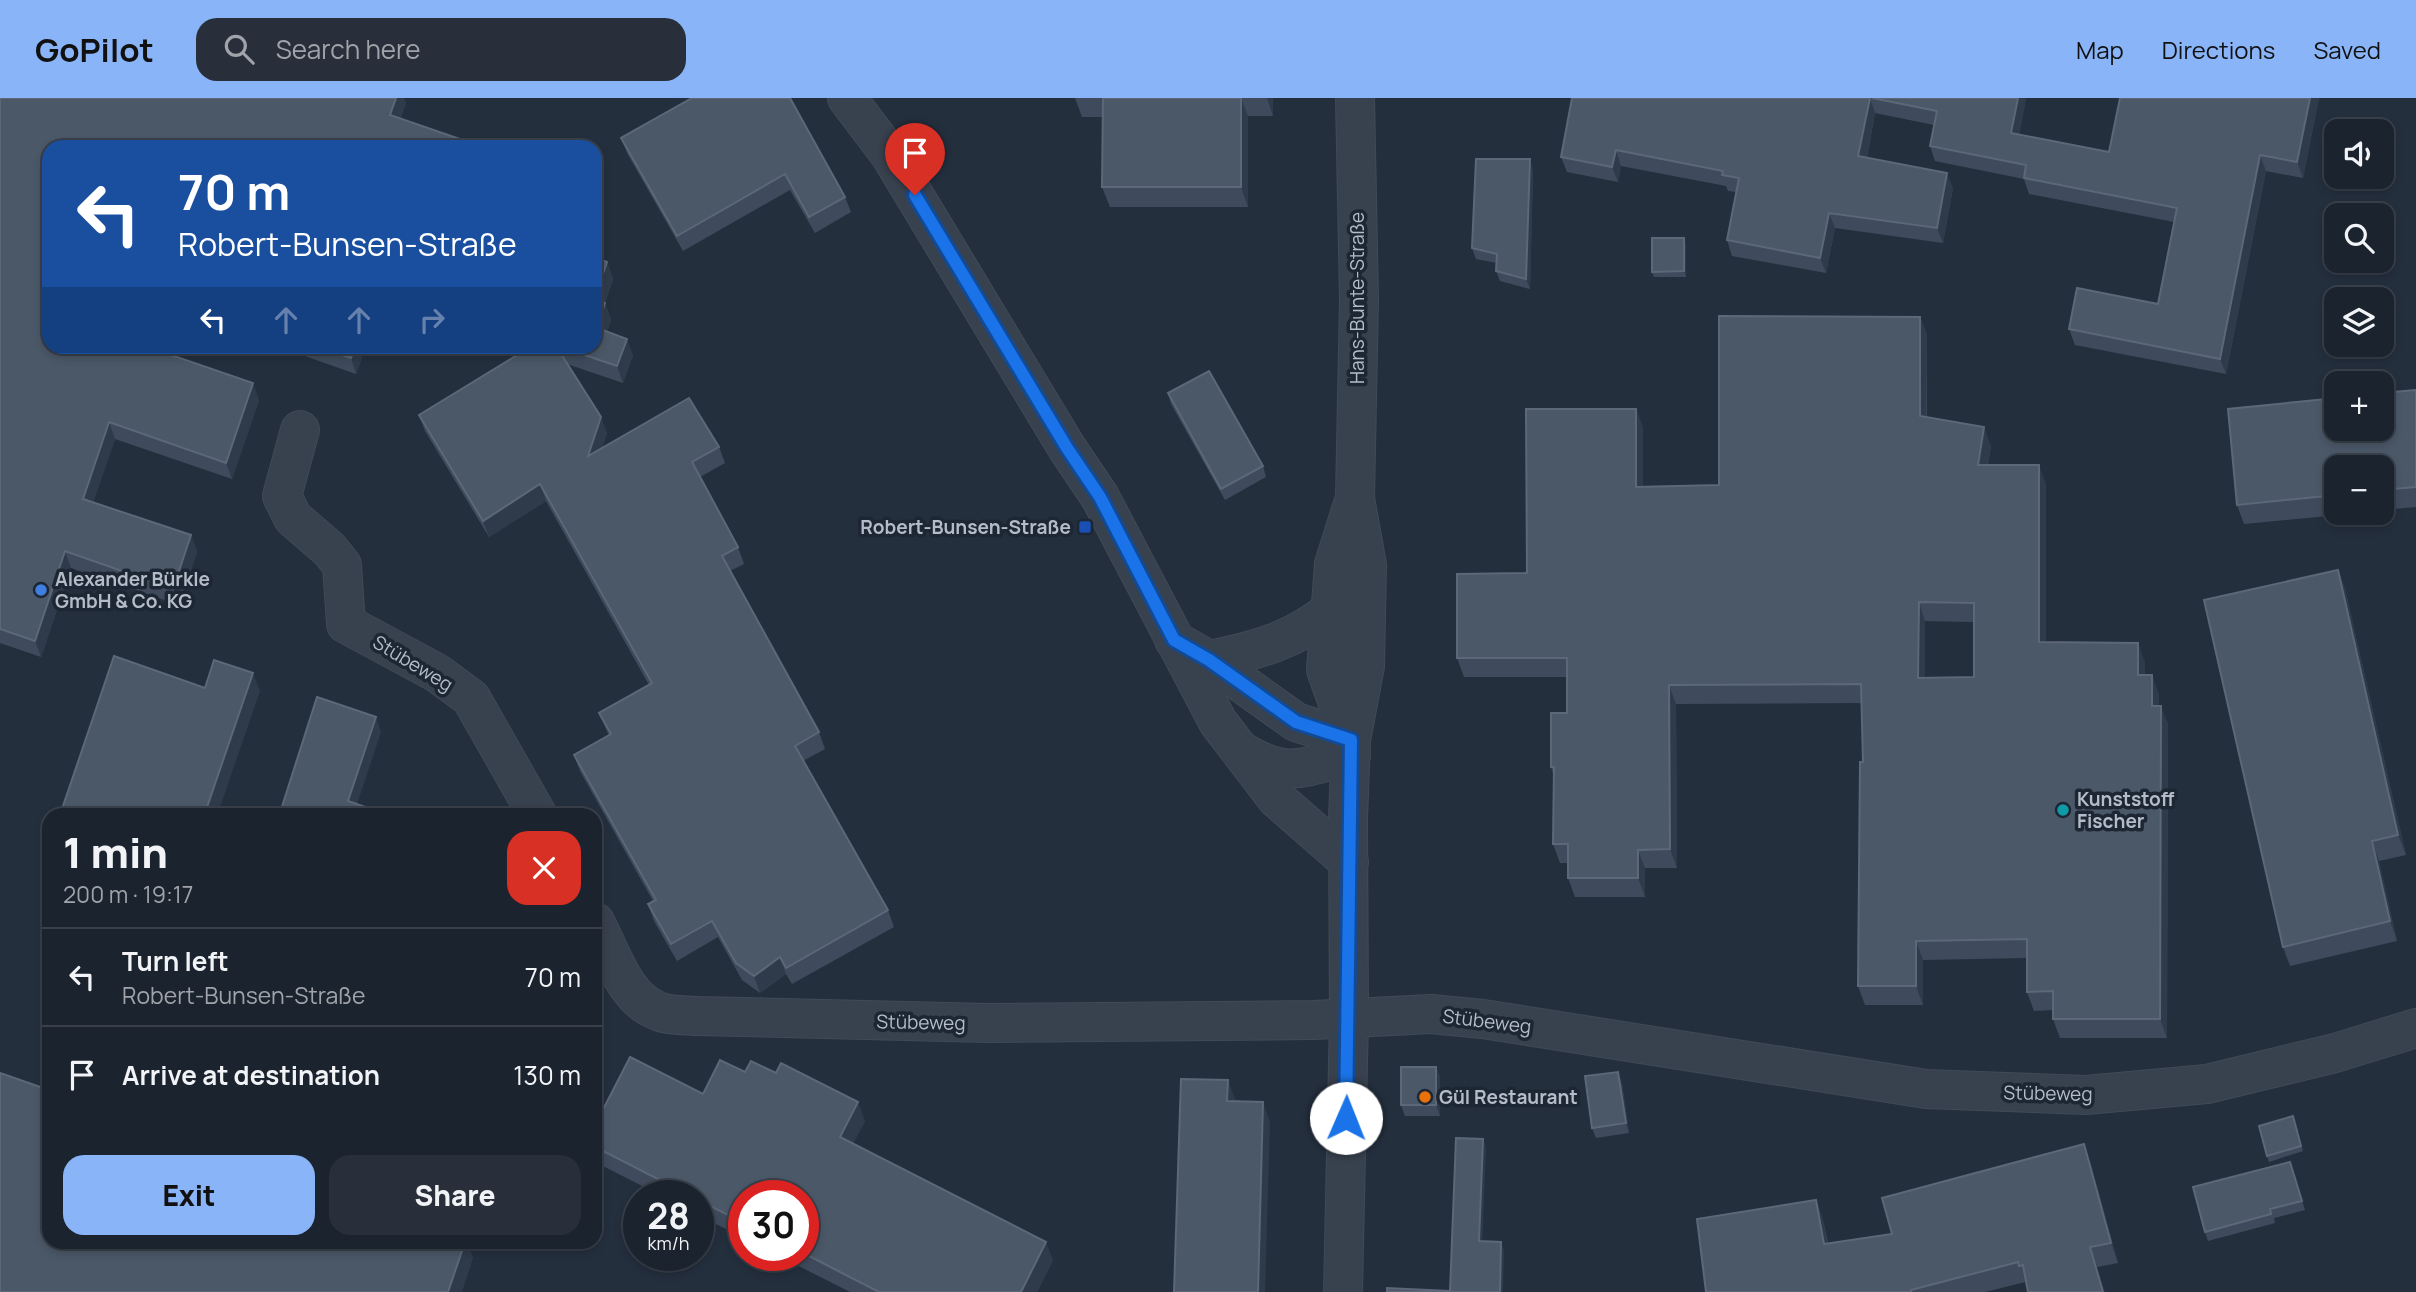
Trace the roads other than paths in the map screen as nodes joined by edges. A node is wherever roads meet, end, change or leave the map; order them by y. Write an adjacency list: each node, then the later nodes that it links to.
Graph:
1 (847, 98): 6 (street)
2 (1355, 98): 4 (street, Hans-Bunte-Straße)
3 (300, 430): 10 (street, Stübeweg)
4 (1355, 498): 5 (street, Hans-Bunte-Straße); 8 (street, Hans-Bunte-Straße)
5 (1332, 609): 7 (street); 8 (street, Hans-Bunte-Straße)
6 (1174, 640): 7 (street); 9 (street)
7 (1209, 660): 8 (street)
8 (1351, 747): 9 (street); 11 (street, Hans-Bunte-Straße)
9 (1241, 751): 11 (street)
10 (533, 808)
11 (1349, 862): 13 (street, Hans-Bunte-Straße)
12 (602, 936): 13 (street, Stübeweg)
13 (1349, 1017): 14 (street, Stübeweg); 15 (street, Hans-Bunte-Straße)
14 (2416, 1028)
15 (1343, 1292)

